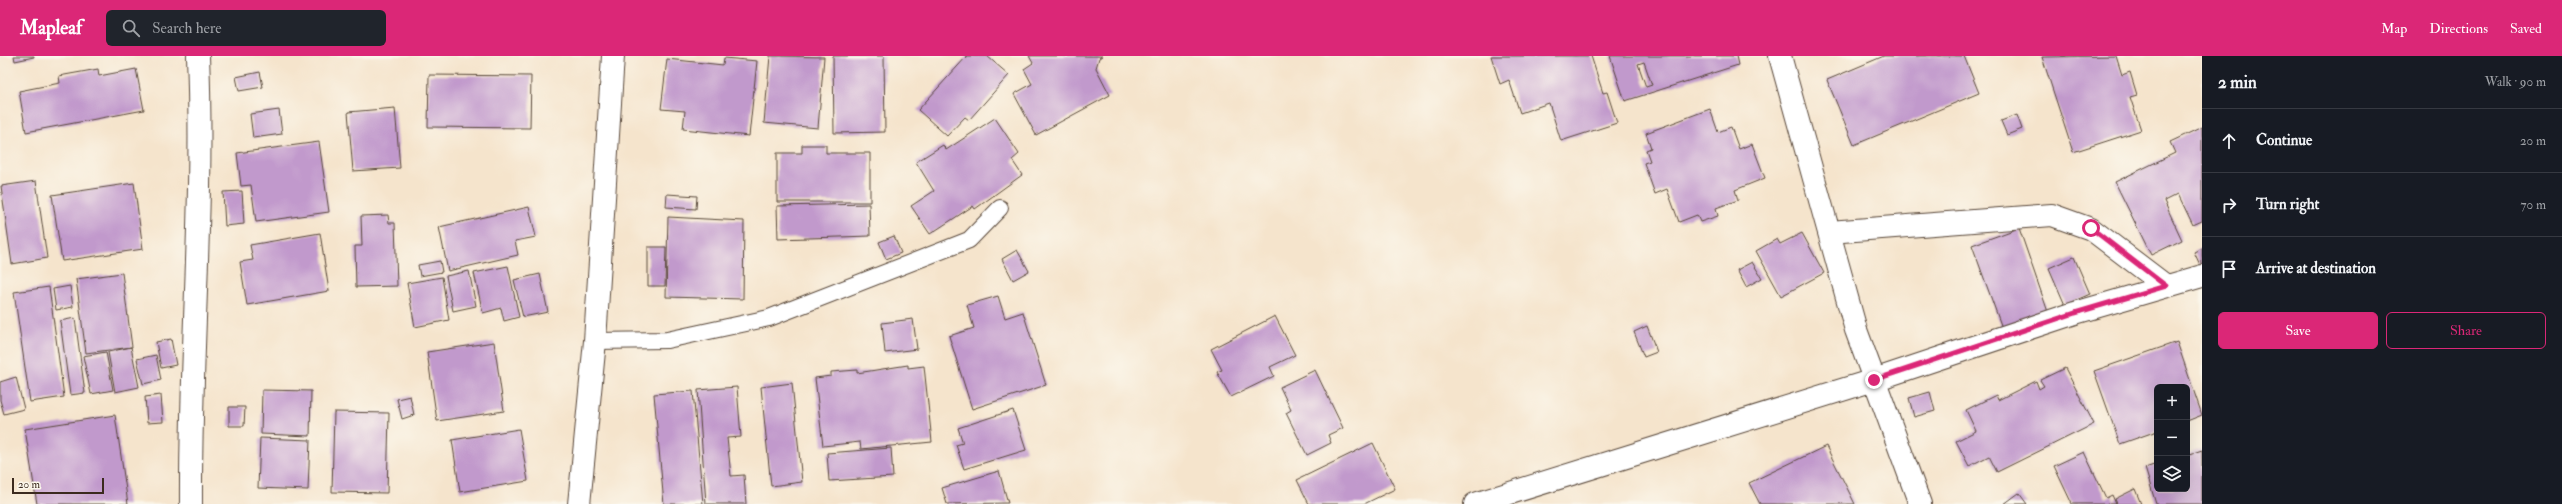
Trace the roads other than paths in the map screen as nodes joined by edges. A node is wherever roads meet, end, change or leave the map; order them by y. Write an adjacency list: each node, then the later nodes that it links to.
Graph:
1 (198, 56): 10 (street)
2 (613, 56): 8 (street)
3 (1780, 56): 5 (street)
4 (1000, 208): 8 (lane)
5 (1829, 232): 7 (street); 9 (street)
6 (2202, 276): 7 (street)
7 (2166, 286): 9 (street)
8 (595, 341): 11 (street)
9 (1874, 380): 12 (street); 13 (street)
10 (191, 504)
11 (578, 504)
12 (1475, 504)
13 (1920, 504)

